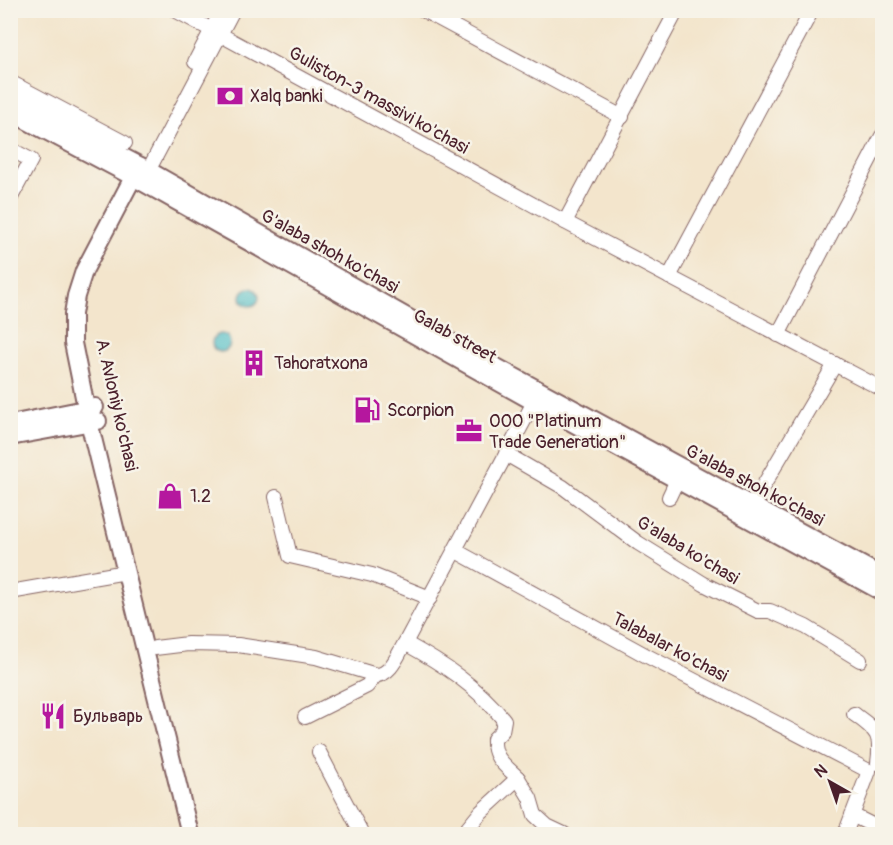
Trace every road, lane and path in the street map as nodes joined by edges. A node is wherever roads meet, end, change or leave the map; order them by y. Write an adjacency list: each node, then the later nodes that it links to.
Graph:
1 (175, 10): 7 (street, Guliston-3 massivi ko'chasi)
2 (222, 10): 7 (street, A. Avloniy ko'chasi)
3 (233, 10): 7 (street, A. Avloniy ko'chasi)
4 (423, 10): 11 (street)
5 (677, 10): 11 (street)
6 (812, 10): 20 (street)
7 (216, 32): 17 (street, A. Avloniy ko'chasi); 19 (street, Guliston-3 massivi ko'chasi)
8 (10, 82): 12 (street)
9 (10, 98): 12 (main road, G'alaba shoh ko'chasi)
10 (10, 112): 17 (main road, Galab street)
11 (622, 117): 19 (street)
12 (73, 123): 14 (street); 17 (main road, G'alaba shoh ko'chasi)
13 (882, 136): 16 (street)
14 (125, 143)
15 (10, 149): 18 (street)
16 (877, 158): 21 (street)
17 (141, 174): 24 (main road, Galab street); 25 (main road, A. Avloniy ko'chasi); 32 (main road, G'alaba shoh ko'chasi)
18 (10, 199)
19 (565, 222): 20 (street, Guliston-3 massivi ko'chasi)
20 (669, 277): 21 (street, Guliston-3 massivi ko'chasi)
21 (777, 335): 22 (street, Guliston-3 massivi ko'chasi)
22 (835, 364): 23 (street, Guliston-3 massivi ko'chasi); 32 (street)
23 (882, 389)
24 (534, 402): 28 (street); 29 (main road, Galab street)
25 (92, 415): 26 (main road); 27 (main road); 34 (main road, A. Avloniy ko'chasi); 40 (main road, A. Avloniy ko'chasi)
26 (10, 424)
27 (10, 437)
28 (506, 454): 33 (street); 41 (street, G'alaba ko'chasi)
29 (677, 480): 31 (street); 37 (main road, Galab street)
30 (276, 497): 38 (street)
31 (669, 497)
32 (754, 507): 35 (main road, G'alaba shoh ko'chasi)
33 (456, 550): 38 (street); 46 (street, Talabalar ko'chasi)
34 (126, 572): 36 (street); 50 (main road, A. Avloniy ko'chasi)
35 (882, 576)
36 (10, 591)
37 (882, 592)
38 (430, 598): 39 (street)
39 (405, 643): 42 (street); 47 (street)
40 (155, 648): 42 (street); 51 (main road, A. Avloniy ko'chasi)
41 (860, 660)
42 (376, 675): 44 (street)
43 (854, 714): 46 (street)
44 (305, 717)
45 (320, 752): 52 (street)
46 (874, 767): 48 (street)
47 (518, 778): 53 (street); 54 (street)
48 (852, 815): 49 (street); 55 (street)
49 (882, 830)
50 (190, 834)
51 (200, 834)
52 (362, 834)
53 (463, 834)
54 (564, 834)
55 (845, 834)

